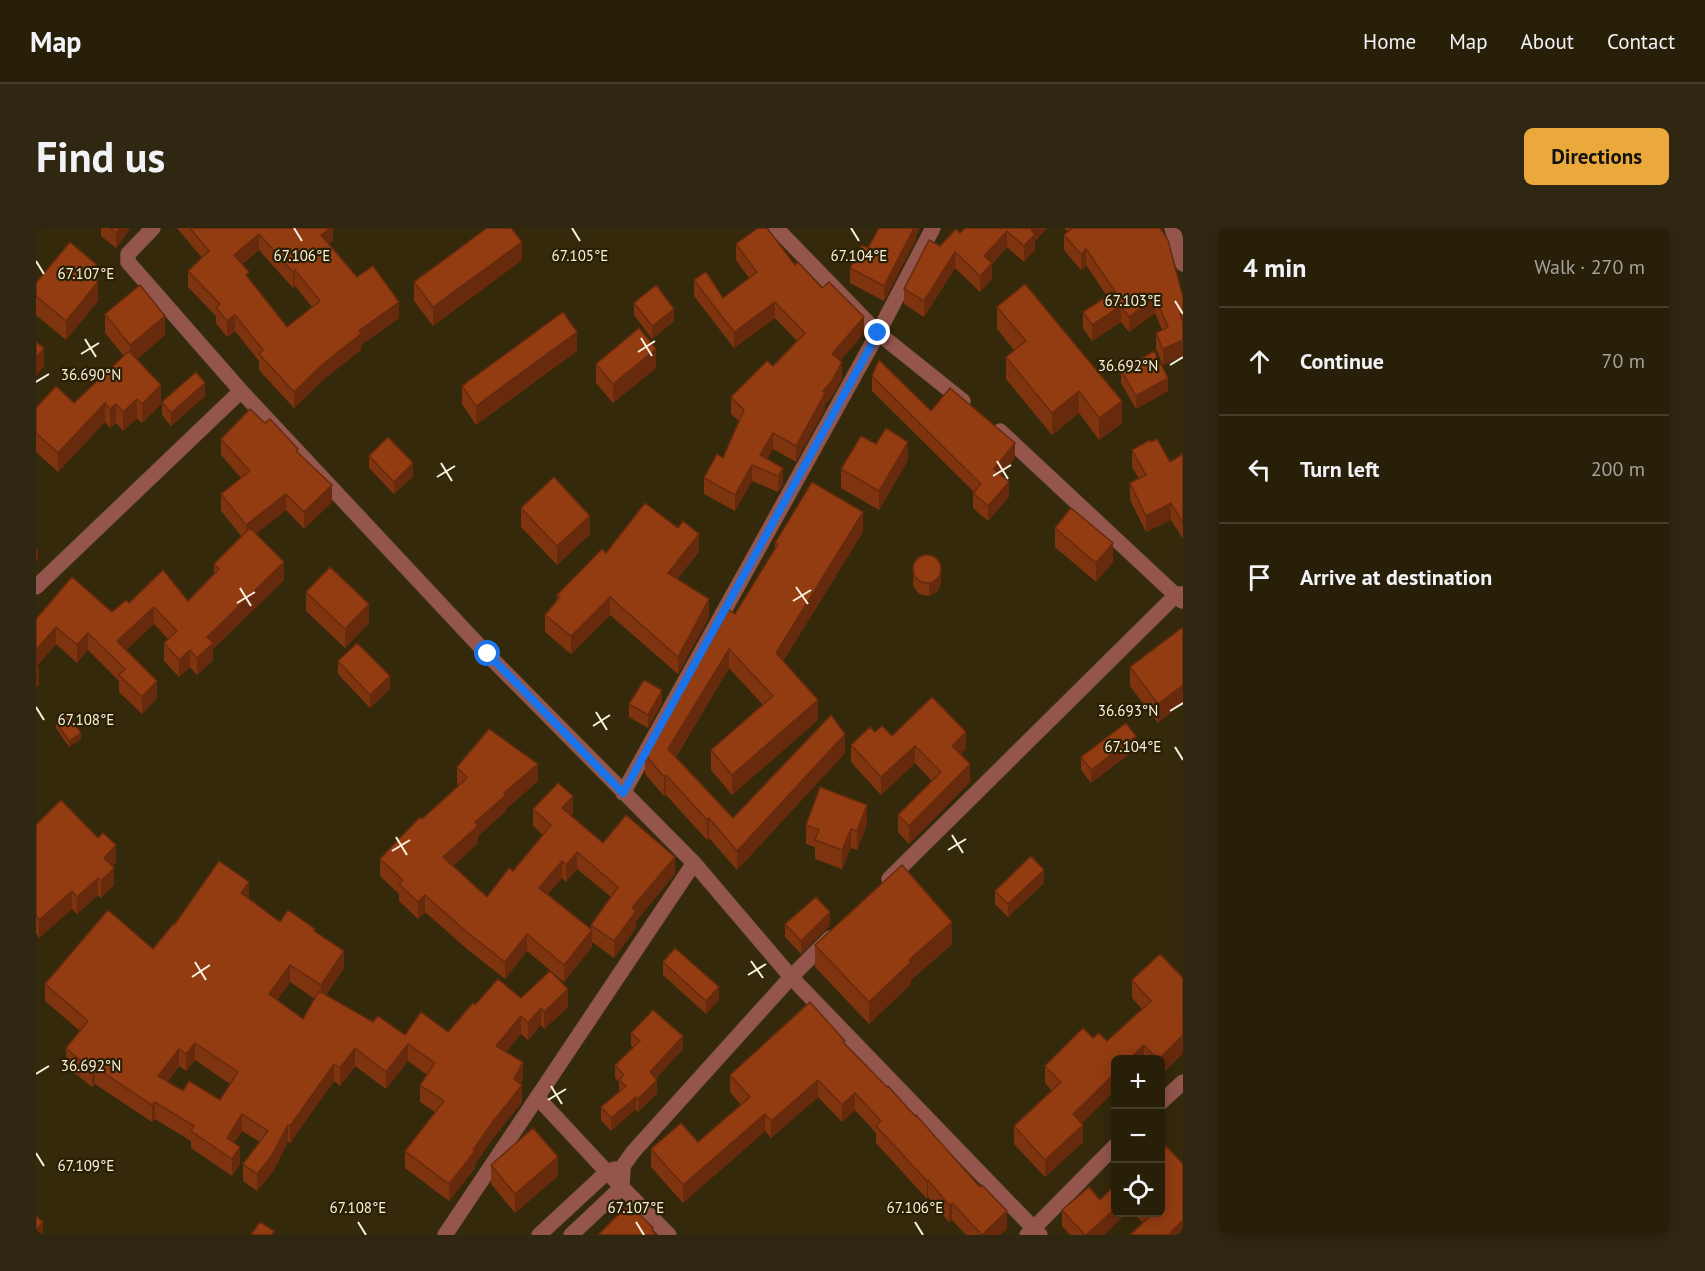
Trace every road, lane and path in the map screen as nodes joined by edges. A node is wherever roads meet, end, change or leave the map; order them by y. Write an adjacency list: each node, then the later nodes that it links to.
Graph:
1 (153, 228): 7 (street)
2 (776, 228): 6 (street)
3 (933, 228): 6 (street)
4 (1172, 228): 5 (street)
5 (1183, 264)
6 (878, 333): 8 (street); 12 (street)
7 (242, 391): 10 (street); 12 (street)
8 (971, 408)
9 (990, 423): 11 (street)
10 (36, 587)
11 (1181, 597): 14 (street)
12 (623, 793): 13 (street)
13 (694, 863): 16 (street); 18 (street)
14 (874, 894)
15 (841, 927): 16 (street)
16 (791, 977): 21 (street); 24 (street)
17 (1183, 1082): 19 (street)
18 (537, 1097): 22 (street); 25 (street)
19 (1165, 1099)
20 (1111, 1150): 24 (street)
21 (623, 1166): 22 (street); 23 (street)
22 (607, 1172): 23 (street); 26 (street)
23 (622, 1187): 27 (street); 28 (street)
24 (1034, 1233)
25 (445, 1235)
26 (538, 1235)
27 (572, 1235)
28 (669, 1235)

